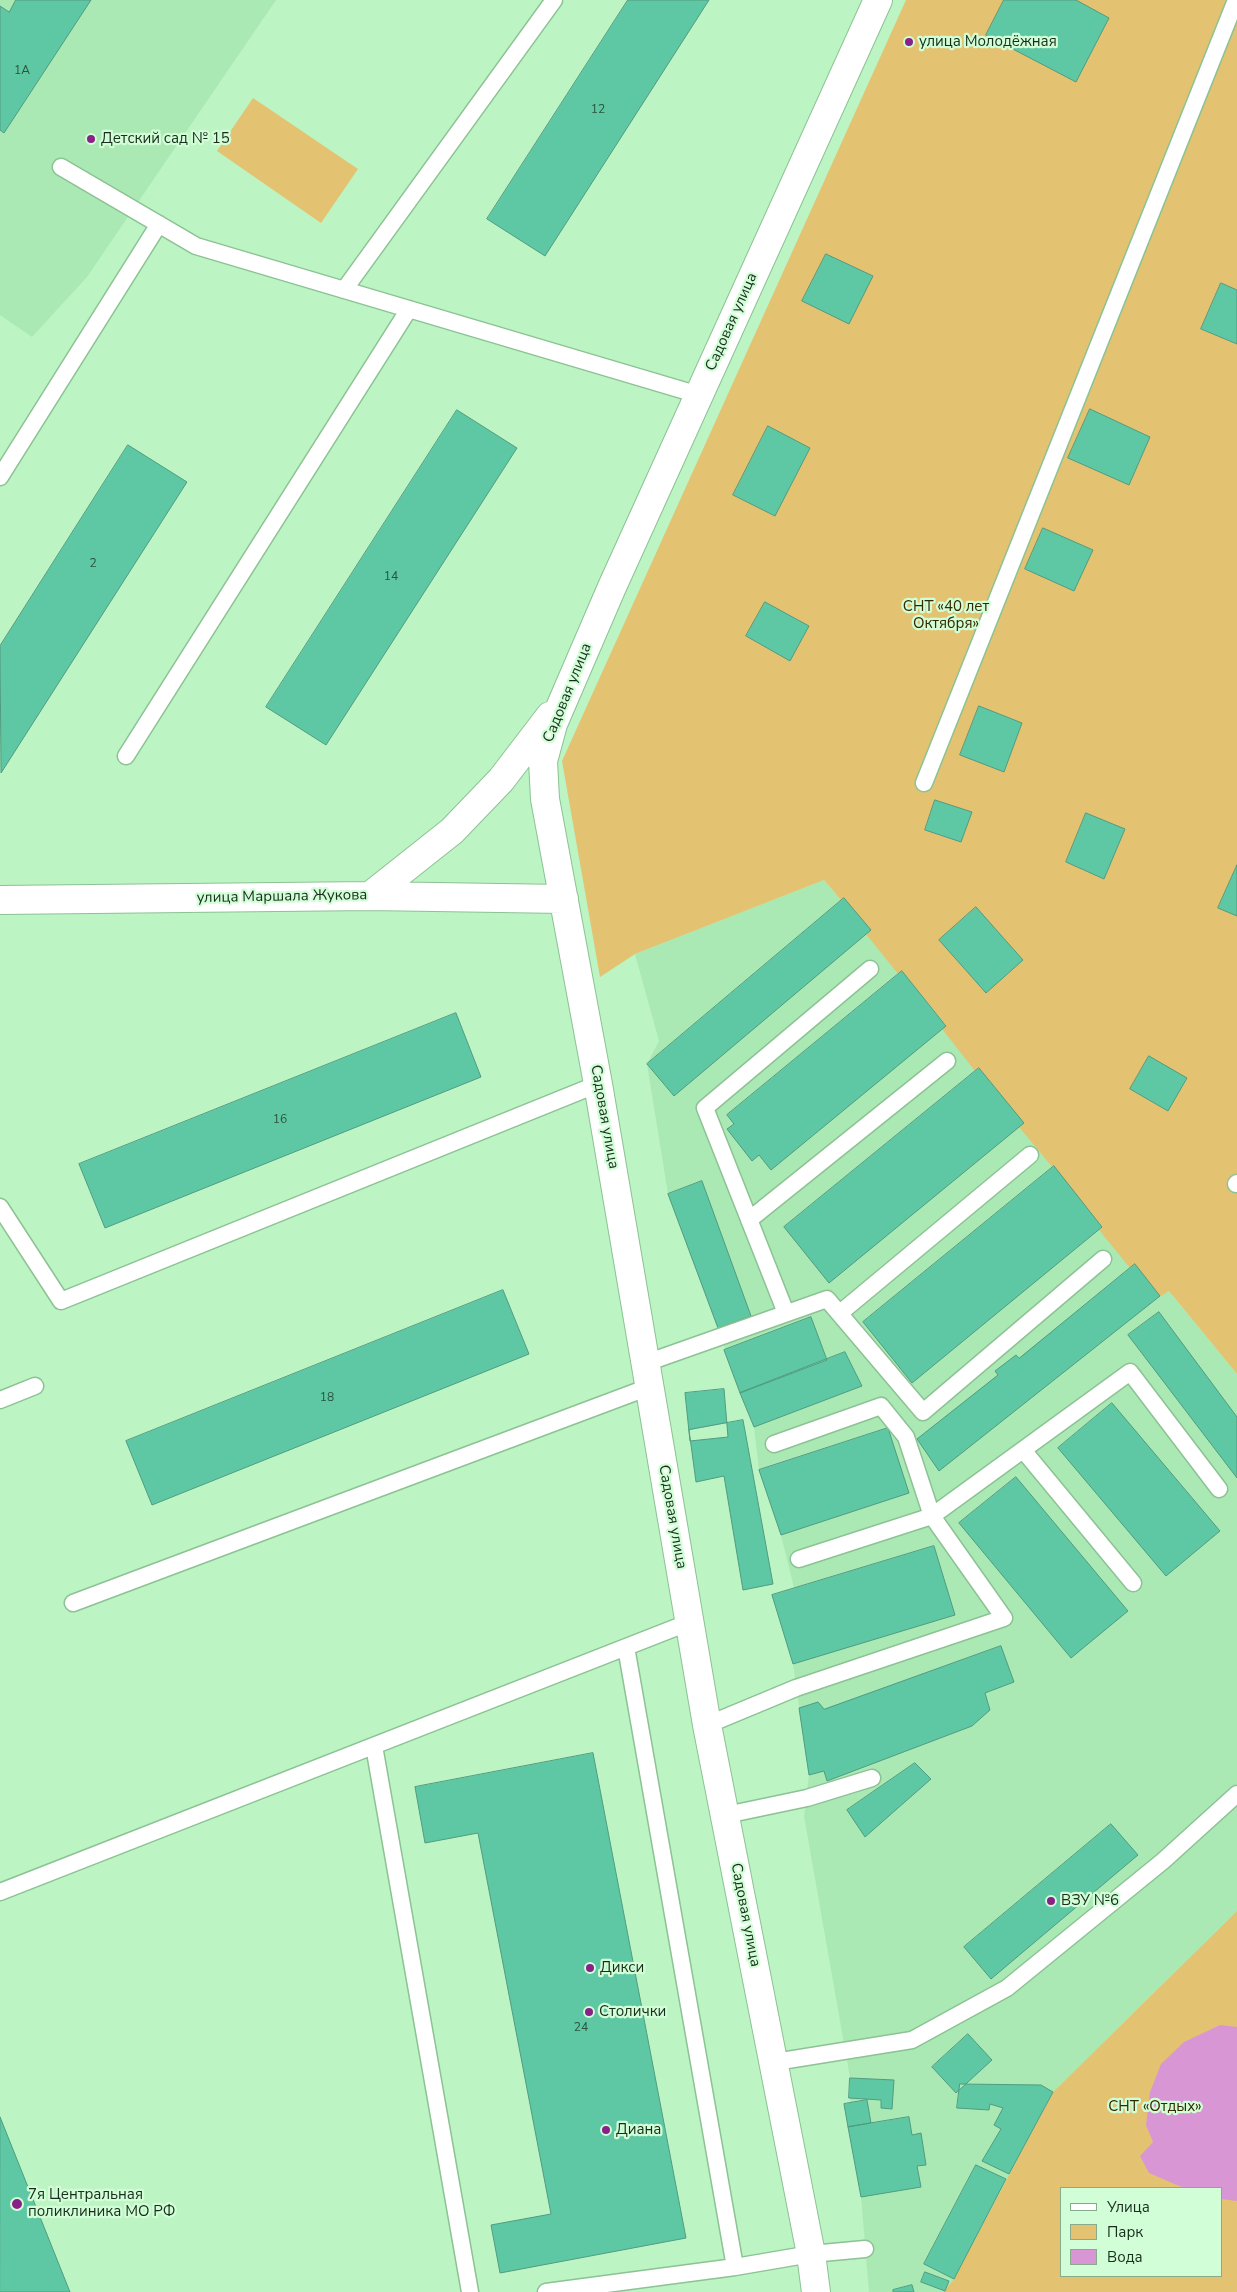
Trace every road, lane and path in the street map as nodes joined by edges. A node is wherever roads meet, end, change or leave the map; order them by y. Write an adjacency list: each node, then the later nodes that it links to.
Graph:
1 (554, 0): 6 (lane)
2 (878, 0): 8 (street, Садовая улица)
3 (1236, 0): 12 (lane)
4 (61, 167): 5 (lane)
5 (159, 224): 6 (lane); 9 (lane)
6 (344, 290): 7 (lane)
7 (409, 309): 8 (lane); 11 (lane)
8 (699, 395): 10 (street, Садовая улица)
9 (0, 477)
10 (565, 696): 13 (street); 14 (street, Садовая улица)
11 (126, 756)
12 (924, 783)
13 (370, 896): 14 (street, улица Маршала Жукова); 15 (street, улица Маршала Жукова)
14 (564, 899): 18 (street, Садовая улица)
15 (0, 900)
16 (870, 969): 21 (lane)
17 (947, 1061): 21 (lane)
18 (598, 1084): 20 (lane); 25 (street, Садовая улица)
19 (1030, 1155): 24 (lane)
20 (0, 1207)
21 (749, 1220): 23 (lane)
22 (1103, 1259): 24 (lane)
23 (786, 1313): 24 (lane); 25 (lane)
24 (840, 1314)
25 (647, 1375): 34 (lane); 35 (street, Садовая улица)
26 (35, 1386): 27 (lane)
27 (0, 1400)
28 (774, 1444): 31 (lane)
29 (1023, 1450): 30 (lane); 31 (lane); 33 (lane)
30 (1219, 1489)
31 (932, 1516): 32 (lane); 37 (lane)
32 (799, 1559)
33 (1133, 1583)
34 (73, 1603)
35 (690, 1622): 36 (lane); 37 (street, Садовая улица)
36 (626, 1647): 38 (lane); 46 (lane)
37 (708, 1724): 41 (street, Садовая улица)
38 (374, 1746): 42 (lane); 47 (lane)
39 (872, 1778): 41 (lane)
40 (1237, 1794): 43 (lane)
41 (726, 1814): 43 (street, Садовая улица)
42 (0, 1892)
43 (775, 2062): 45 (street, Садовая улица)
44 (865, 2249): 45 (lane)
45 (811, 2254): 46 (lane); 49 (street, Садовая улица)
46 (735, 2266): 48 (lane)
47 (470, 2292)
48 (546, 2292)
49 (816, 2292)

